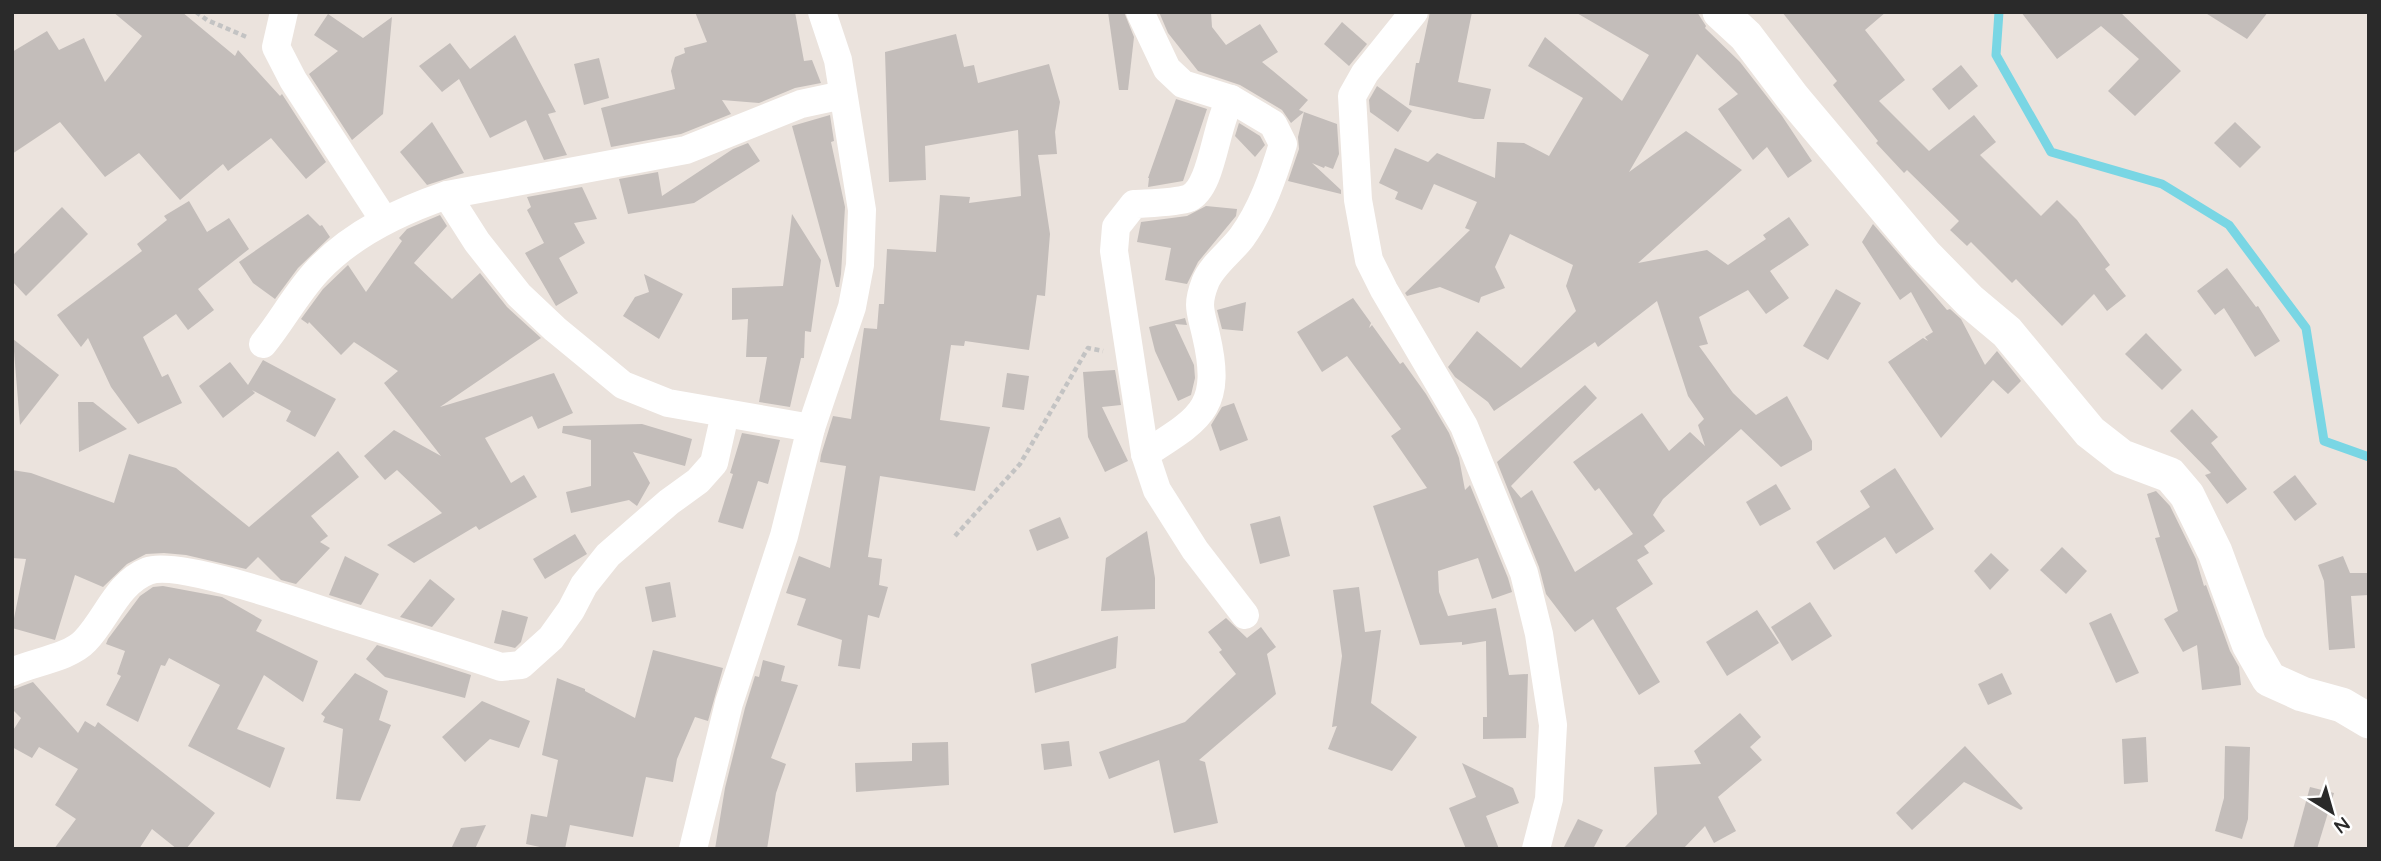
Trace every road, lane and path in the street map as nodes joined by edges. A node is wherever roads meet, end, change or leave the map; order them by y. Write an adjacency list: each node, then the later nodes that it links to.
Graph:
1 (196, 12): 7 (path)
2 (284, 12): 7 (street)
3 (822, 12): 8 (street)
4 (1140, 12): 9 (street)
5 (1414, 12): 22 (street)
6 (1720, 12): 20 (street)
7 (276, 47): 11 (street)
8 (843, 95): 10 (street); 15 (street)
9 (1231, 99): 13 (street); 16 (street)
10 (447, 195): 11 (street); 14 (street)
11 (384, 220): 12 (street)
12 (263, 344)
13 (1128, 354): 16 (street); 17 (path)
14 (726, 414): 15 (street); 19 (street)
15 (811, 428): 21 (street)
16 (1145, 454): 18 (street)
17 (955, 536)
18 (1245, 615)
19 (12, 672)
20 (2369, 721)
21 (693, 849)
22 (1536, 849)

